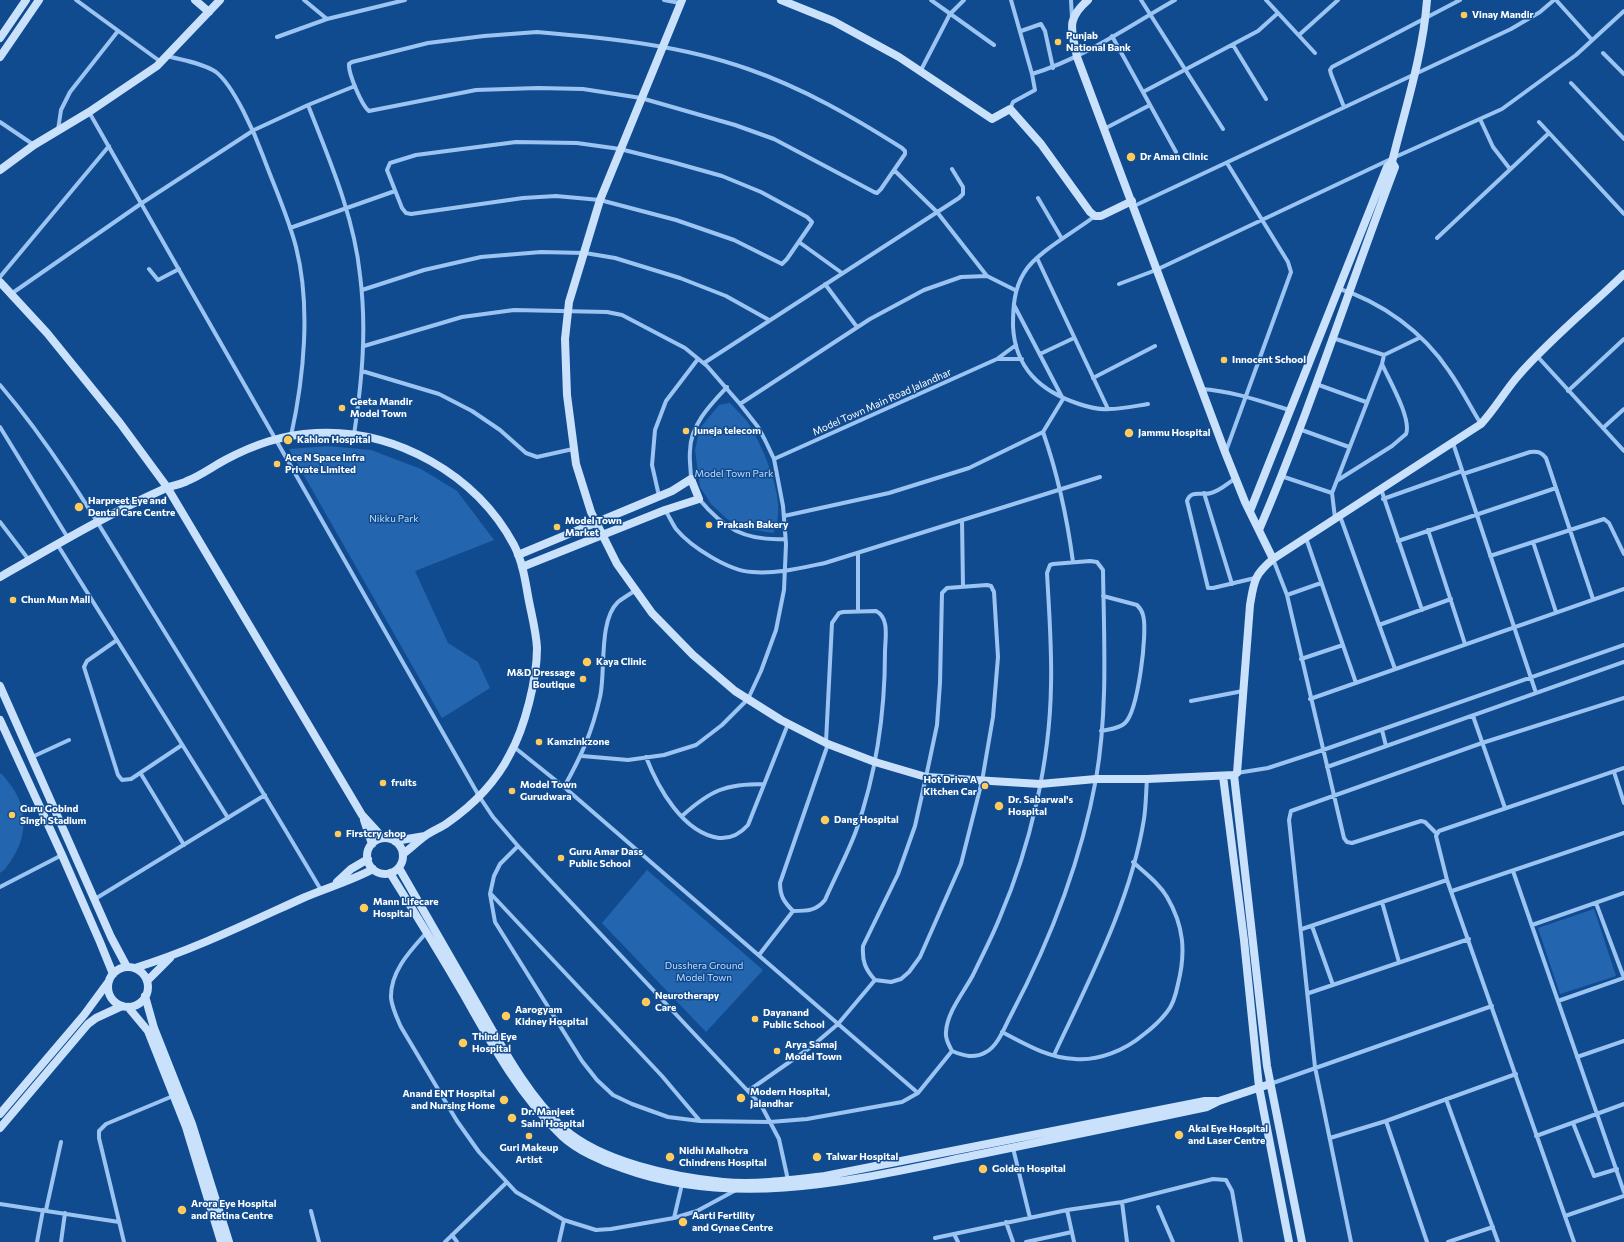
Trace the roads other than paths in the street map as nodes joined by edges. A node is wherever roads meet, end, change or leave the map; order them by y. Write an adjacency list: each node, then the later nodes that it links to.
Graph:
1 (26, 0): 37 (street)
2 (39, 0): 45 (street)
3 (76, 0): 32 (street)
4 (194, 0): 25 (street)
5 (220, 0): 25 (street)
6 (304, 0): 30 (street)
7 (404, 0): 30 (street)
8 (664, 0): 22 (street)
9 (781, 0): 23 (street)
10 (931, 0): 27 (street)
11 (964, 0): 27 (street)
12 (1012, 0): 33 (street)
13 (1071, 0): 29 (street)
14 (1088, 0): 29 (street)
15 (1141, 0): 28 (street)
16 (1175, 0): 28 (street)
17 (1266, 0): 26 (street)
18 (1338, 0): 34 (street)
19 (1427, 0): 31 (street)
20 (1460, 0): 31 (street)
21 (1555, 0): 38 (street); 53 (street)
22 (681, 1): 41 (street)
23 (792, 2): 49 (street)
24 (1624, 11): 38 (street)
25 (209, 12): 44 (street)
26 (1278, 13): 34 (street); 39 (street)
27 (950, 14): 40 (street); 49 (street)
28 (1150, 14): 35 (street); 50 (street)
29 (1072, 18): 46 (street)
30 (327, 19): 36 (street)
31 (1426, 19): 53 (street); 61 (street)
32 (118, 31): 47 (street); 70 (street)
33 (1021, 31): 48 (street); 51 (street)
34 (1299, 35): 42 (street)
35 (1112, 36): 46 (street); 56 (street)
36 (277, 37)
37 (0, 38)
38 (1592, 40): 64 (street)
39 (1233, 44): 50 (street); 58 (street)
40 (994, 45)
41 (663, 46): 55 (street); 57 (street); 82 (street)
42 (1314, 53)
43 (1603, 53): 52 (street)
44 (167, 55): 47 (street); 69 (street)
45 (0, 57)
46 (1077, 57): 48 (street); 67 (street)
47 (161, 62): 63 (street)
48 (1053, 68): 51 (street)
49 (921, 70): 62 (street)
50 (1186, 70): 56 (street); 68 (street)
51 (1032, 74): 62 (street)
52 (1624, 74)
53 (1414, 75): 61 (street); 77 (street)
54 (1571, 83): 72 (street)
55 (356, 86): 57 (street); 59 (street)
56 (1144, 92): 60 (street)
57 (642, 98): 75 (street); 82 (street)
58 (1266, 99)
59 (308, 104): 69 (street); 88 (street)
60 (1150, 104): 67 (street); 76 (street)
61 (1344, 107): 78 (street)
62 (1010, 109): 91 (street)
63 (89, 112): 70 (street); 74 (street)
64 (1480, 119): 77 (street); 80 (street)
65 (0, 122): 73 (street)
66 (1539, 122): 71 (street)
67 (1104, 129): 87 (street)
68 (1223, 129)
69 (254, 130): 86 (street); 93 (street)
70 (57, 132): 73 (street)
71 (1549, 133): 80 (street); 90 (street)
72 (1624, 139)
73 (34, 145): 81 (street)
74 (109, 146): 86 (street); 105 (street)
75 (620, 149): 83 (street); 85 (street); 96 (street)
76 (1176, 152)
77 (1392, 160): 92 (street); 109 (street); 112 (street)
78 (1227, 163): 87 (street); 92 (street)
79 (952, 169): 89 (street)
80 (1510, 169): 94 (street)
81 (0, 170)
82 (894, 170): 89 (street)
83 (395, 191): 85 (street); 88 (street)
84 (1038, 198): 95 (street)
85 (600, 200): 96 (street); 97 (street)
86 (142, 203): 100 (street); 113 (street)
87 (1133, 204): 91 (street); 101 (street)
88 (345, 208): 93 (street); 110 (street)
89 (937, 212): 102 (street); 104 (street)
90 (1624, 214)
91 (1095, 216): 95 (street)
92 (1262, 219): 101 (street); 140 (street)
93 (290, 228): 154 (street)
94 (1437, 238)
95 (1062, 239): 98 (street)
96 (799, 242): 102 (street)
97 (584, 253): 110 (street); 115 (street); 116 (street)
98 (1037, 258): 111 (street); 118 (street)
99 (149, 269): 100 (street)
100 (179, 269): 155 (street)
101 (1156, 270): 108 (street); 138 (street)
102 (842, 272): 107 (street)
103 (1624, 274): 127 (street)
104 (988, 276): 111 (street); 117 (street)
105 (0, 277)
106 (0, 282): 113 (street)
107 (824, 284): 116 (street); 117 (street)
108 (1119, 284)
109 (1337, 288): 112 (street); 147 (street)
110 (362, 290): 123 (street)
111 (1015, 290): 114 (street)
112 (1348, 292): 119 (street); 120 (street)
113 (11, 294): 168 (street)
114 (1014, 305): 122 (street); 125 (street)
115 (568, 310): 123 (street); 129 (street); 158 (street)
116 (768, 320): 131 (street)
117 (857, 328): 143 (street)
118 (1074, 338): 125 (street); 134 (street)
119 (1332, 338): 126 (street); 136 (street)
120 (1419, 338): 126 (street); 148 (street)
121 (1624, 339): 139 (street)
122 (1016, 345): 128 (street); 130 (street)
123 (364, 346): 133 (street)
124 (1155, 346): 134 (street)
125 (1040, 354): 141 (street)
126 (1384, 355): 132 (street)
127 (1537, 356): 139 (street); 148 (street)
128 (1022, 358): 130 (street); 141 (street)
129 (698, 359): 131 (street); 174 (street)
130 (997, 360): 161 (street, Model Town Main Road Jalandhar)
131 (704, 363): 137 (street)
132 (1382, 364): 142 (street); 167 (street)
133 (362, 371): 153 (street); 158 (street)
134 (1093, 378): 146 (street)
135 (0, 384): 185 (street)
136 (1316, 384): 142 (street); 151 (street)
137 (727, 387): 143 (street); 166 (street)
138 (1201, 389): 140 (street); 160 (street)
139 (1568, 390): 150 (street)
140 (1247, 396): 147 (street); 160 (street)
141 (1063, 399): 146 (street); 152 (street)
142 (1366, 402): 157 (street)
143 (740, 404): 161 (street)
144 (1148, 404): 146 (street)
145 (1624, 409): 150 (street)
146 (1108, 410)
147 (1289, 410): 178 (street)
148 (1481, 424): 156 (street)
149 (0, 427): 191 (street)
150 (1603, 428): 159 (street)
151 (1299, 429): 157 (street); 163 (street)
152 (1043, 432): 169 (street); 180 (street)
153 (354, 435): 154 (street); 198 (street)
154 (291, 436): 155 (street)
155 (274, 438): 168 (street); 267 (street)
156 (1453, 443): 162 (street); 171 (street)
157 (1349, 447): 167 (street)
158 (573, 449): 184 (street)
159 (1624, 451)
160 (1225, 452): 165 (street)
161 (774, 459): 180 (street)
162 (1463, 473): 170 (street); 175 (street); 179 (street)
163 (1281, 476): 173 (street); 187 (street)
164 (1100, 477): 169 (street)
165 (1236, 478): 172 (street); 178 (street)
166 (691, 479): 174 (street); 176 (street)
167 (1338, 480): 173 (street)
168 (167, 487): 185 (street); 271 (street)
169 (1060, 488): 182 (street); 202 (street)
170 (1556, 488): 179 (street); 186 (street)
171 (1381, 489): 175 (street); 181 (street)
172 (1204, 493): 207 (street); 207 (street)
173 (1332, 493): 181 (street)
174 (659, 496): 184 (street)
175 (1383, 498): 193 (street)
176 (699, 499): 177 (street); 192 (street)
177 (665, 510): 189 (street); 204 (street)
178 (1250, 511): 187 (street)
179 (1476, 514): 188 (street); 199 (street)
180 (784, 516): 192 (street)
181 (1337, 517): 190 (street); 219 (street)
182 (962, 520): 196 (street); 209 (street)
183 (0, 522): 201 (street)
184 (596, 522): 189 (street); 198 (street)
185 (98, 523): 191 (street); 266 (street)
186 (1570, 529): 194 (street); 197 (street); 215 (street)
187 (1259, 530): 200 (street)
188 (1428, 530): 193 (street); 214 (street)
189 (602, 536): 203 (street); 211 (street)
190 (1306, 537): 200 (street); 208 (street)
191 (68, 538): 195 (street)
192 (785, 539): 204 (street)
193 (1398, 541): 216 (street)
194 (1533, 542): 199 (street); 218 (street)
195 (58, 544): 201 (street); 221 (street)
196 (858, 553): 204 (street); 217 (street)
197 (1624, 554)
198 (518, 555): 203 (street)
199 (1490, 556): 220 (street)
200 (1273, 559): 206 (street); 212 (street)
201 (29, 560): 205 (street)
202 (1073, 562): 213 (street); 264 (street)
203 (522, 567): 247 (street)
204 (785, 571): 234 (street)
205 (0, 578)
206 (1255, 578): 207 (street); 231 (street)
207 (1232, 584)
208 (1322, 584): 212 (street); 223 (street)
209 (963, 587): 259 (street); 262 (street)
210 (1624, 589): 215 (street)
211 (636, 590): 234 (street); 249 (street)
212 (1287, 595): 225 (street)
213 (1103, 596): 241 (street); 241 (street)
214 (1451, 599): 216 (street); 222 (street)
215 (1593, 599): 218 (street)
216 (1422, 610): 219 (street)
217 (858, 611): 243 (street); 252 (street)
218 (1556, 612): 220 (street)
219 (1379, 625): 227 (street)
220 (1514, 627): 222 (street); 228 (street)
221 (118, 640): 245 (street); 256 (street)
222 (1465, 644): 227 (street)
223 (1343, 645): 225 (street); 229 (street)
224 (1624, 645): 228 (street)
225 (1301, 659): 235 (street)
226 (1624, 662): 232 (street)
227 (1395, 669): 229 (street)
228 (1531, 678): 232 (street); 240 (street)
229 (1356, 683): 235 (street)
230 (0, 686): 250 (street)
231 (1244, 691): 236 (street); 257 (street)
232 (1536, 693): 237 (street)
233 (1624, 698): 244 (street)
234 (748, 699): 239 (street); 251 (street)
235 (1310, 700): 248 (street)
236 (1191, 701)
237 (1473, 716): 244 (street); 246 (street)
238 (0, 720): 283 (street)
239 (788, 724): 243 (street); 263 (street)
240 (1382, 730): 246 (street); 248 (street)
241 (1102, 731): 260 (street)
242 (69, 740): 250 (street)
243 (827, 743): 252 (street); 302 (street)
244 (1482, 743): 268 (street); 270 (street)
245 (182, 745): 256 (street); 273 (street)
246 (1386, 746): 253 (street)
247 (514, 747): 265 (street); 267 (street)
248 (1323, 750): 253 (street); 257 (street)
249 (582, 756): 251 (street); 265 (street)
250 (32, 757): 290 (street)
251 (646, 757): 272 (street)
252 (875, 762): 259 (street); 302 (street)
253 (1327, 766): 268 (street)
254 (1624, 768): 255 (street)
255 (1614, 772): 269 (street); 270 (street)
256 (141, 774): 279 (street)
257 (1235, 774): 258 (street); 331 (street)
258 (1223, 776): 261 (street); 332 (street)
259 (926, 777): 262 (street); 315 (street)
260 (1096, 779): 261 (street); 264 (street); 324 (street)
261 (1147, 779): 285 (street)
262 (982, 781): 264 (street); 315 (street)
263 (764, 784): 272 (street); 272 (street)
264 (1040, 784): 326 (street)
265 (564, 787): 308 (street)
266 (265, 795): 273 (street); 295 (street)
267 (478, 796): 276 (street); 281 (street)
268 (1334, 796): 274 (street); 305 (street)
269 (1624, 803)
270 (1505, 808): 274 (street)
271 (362, 815): 277 (street); 280 (street)
272 (682, 816)
273 (228, 818): 279 (street)
274 (1436, 833): 291 (street)
275 (1624, 833): 288 (street)
276 (425, 836): 278 (street); 282 (street)
277 (383, 838): 278 (street); 280 (street)
278 (395, 841): 282 (street)
279 (184, 844): 299 (street)
280 (372, 844): 284 (street)
281 (518, 846): 298 (street); 333 (street)
282 (403, 854): 286 (street)
283 (62, 855): 292 (street); 294 (street)
284 (368, 859): 287 (street); 293 (street)
285 (1133, 862): 327 (street); 327 (street)
286 (399, 868): 289 (street); 351 (street)
287 (373, 869): 289 (street); 293 (street)
288 (1513, 871): 296 (street); 303 (street)
289 (390, 873): 306 (street)
290 (84, 876): 292 (street); 299 (street)
291 (1447, 880): 296 (street); 300 (street)
292 (74, 882): 313 (street)
293 (335, 884): 295 (street)
294 (0, 887)
295 (321, 890): 309 (street)
296 (1452, 892): 307 (street)
297 (1624, 893): 301 (street)
298 (490, 894): 341 (street); 341 (street)
299 (94, 899): 311 (street)
300 (1382, 902): 304 (street); 310 (street)
301 (1596, 903): 303 (street); 314 (street)
302 (793, 911): 308 (street)
303 (1532, 925): 320 (street)
304 (1312, 926): 305 (street); 317 (street)
305 (1302, 929): 318 (street)
306 (427, 932): 352 (street); 353 (street)
307 (1469, 939): 310 (street); 322 (street)
308 (759, 955): 323 (street)
309 (170, 957): 312 (street); 316 (street)
310 (1399, 962): 317 (street)
311 (127, 967): 312 (street); 313 (street)
312 (135, 968): 316 (street)
313 (111, 978): 321 (street); 339 (street)
314 (1624, 978): 320 (street)
315 (875, 980): 323 (street)
316 (147, 981): 319 (street)
317 (1333, 985): 318 (street)
318 (1309, 993): 329 (street)
319 (145, 996): 321 (street); 379 (street)
320 (1558, 1001): 328 (street)
321 (125, 1006): 335 (street); 345 (street)
322 (1492, 1006): 329 (street); 330 (street)
323 (838, 1024): 333 (street); 334 (street)
324 (1002, 1032): 326 (street); 327 (street)
325 (1624, 1041): 328 (street)
326 (952, 1052): 334 (street)
327 (1054, 1055)
328 (1577, 1057): 340 (street)
329 (1315, 1067): 331 (street); 347 (street)
330 (1516, 1074): 336 (street); 346 (street)
331 (1270, 1084): 332 (street); 392 (street)
332 (1259, 1087): 337 (street); 391 (street)
333 (748, 1091): 343 (street)
334 (918, 1093): 343 (street)
335 (173, 1096): 368 (street); 378 (street)
336 (1446, 1099): 342 (street); 370 (street)
337 (1219, 1101): 349 (street); 351 (street)
338 (1624, 1104): 340 (street)
339 (0, 1114)
340 (1597, 1114): 344 (street); 350 (street)
341 (700, 1121): 343 (street)
342 (1386, 1121): 347 (street); 394 (street)
343 (770, 1122): 351 (street)
344 (1573, 1123): 346 (street); 350 (street)
345 (0, 1128)
346 (1536, 1136): 364 (street)
347 (1330, 1138): 393 (street)
348 (61, 1142): 360 (street)
349 (1013, 1148): 354 (street); 366 (street)
350 (1617, 1169): 355 (street)
351 (788, 1180)
352 (506, 1183): 367 (street); 373 (street)
353 (682, 1184): 354 (street); 365 (street)
354 (737, 1190): 365 (street)
355 (1624, 1192)
356 (1624, 1196): 364 (street)
357 (1122, 1202): 361 (street); 388 (street); 390 (street)
358 (0, 1204): 360 (street)
359 (1158, 1207): 389 (street)
360 (44, 1210): 363 (street); 375 (street)
361 (1067, 1210): 366 (street); 371 (street)
362 (311, 1211): 380 (street)
363 (65, 1213): 368 (street); 376 (street)
364 (1565, 1216): 397 (street)
365 (674, 1218): 367 (street)
366 (1030, 1218): 369 (street)
367 (564, 1220): 383 (street)
368 (119, 1222): 377 (street)
369 (1006, 1222): 372 (street); 385 (street)
370 (1493, 1227): 395 (street); 396 (street)
371 (1072, 1232): 386 (street); 387 (street)
372 (954, 1234): 374 (street); 384 (street)
373 (452, 1235): 381 (street); 382 (street)
374 (935, 1238)
375 (37, 1242)
376 (61, 1242)
377 (124, 1242)
378 (221, 1242)
379 (230, 1242)
380 (319, 1242)
381 (445, 1242)
382 (457, 1242)
383 (558, 1242)
384 (958, 1242)
385 (1013, 1242)
386 (1026, 1242)
387 (1074, 1242)
388 (1127, 1242)
389 (1173, 1242)
390 (1241, 1242)
391 (1289, 1242)
392 (1302, 1242)
393 (1351, 1242)
394 (1427, 1242)
395 (1448, 1242)
396 (1498, 1242)
397 (1574, 1242)

